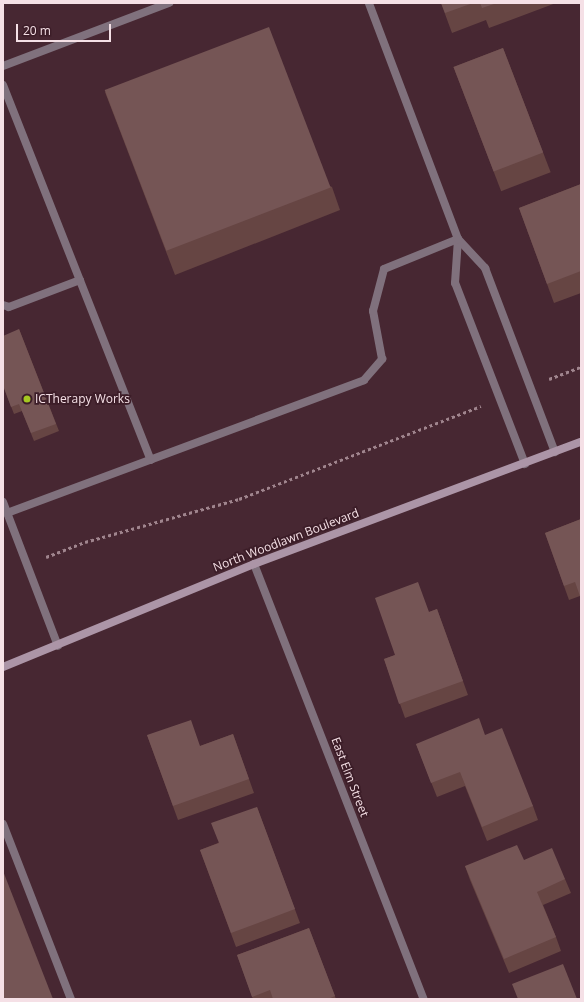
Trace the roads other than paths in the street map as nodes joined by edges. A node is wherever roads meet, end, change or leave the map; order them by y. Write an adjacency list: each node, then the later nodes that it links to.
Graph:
1 (169, 3): 3 (street)
2 (369, 3): 5 (street)
3 (3, 66)
4 (3, 85): 6 (street)
5 (458, 239): 9 (street); 10 (street); 11 (street)
6 (80, 280): 7 (street); 10 (street)
7 (3, 305)
8 (581, 442): 9 (main road, North Woodlawn Boulevard)
9 (555, 452): 11 (main road, North Woodlawn Boulevard)
10 (151, 460): 13 (street)
11 (525, 464): 14 (main road, North Woodlawn Boulevard)
12 (3, 502): 13 (street)
13 (7, 513): 15 (street)
14 (254, 564): 15 (main road, North Woodlawn Boulevard); 19 (street, East Elm Street)
15 (58, 646): 16 (main road, North Woodlawn Boulevard)
16 (3, 667)
17 (3, 824): 18 (street)
18 (71, 999)
19 (424, 999)

